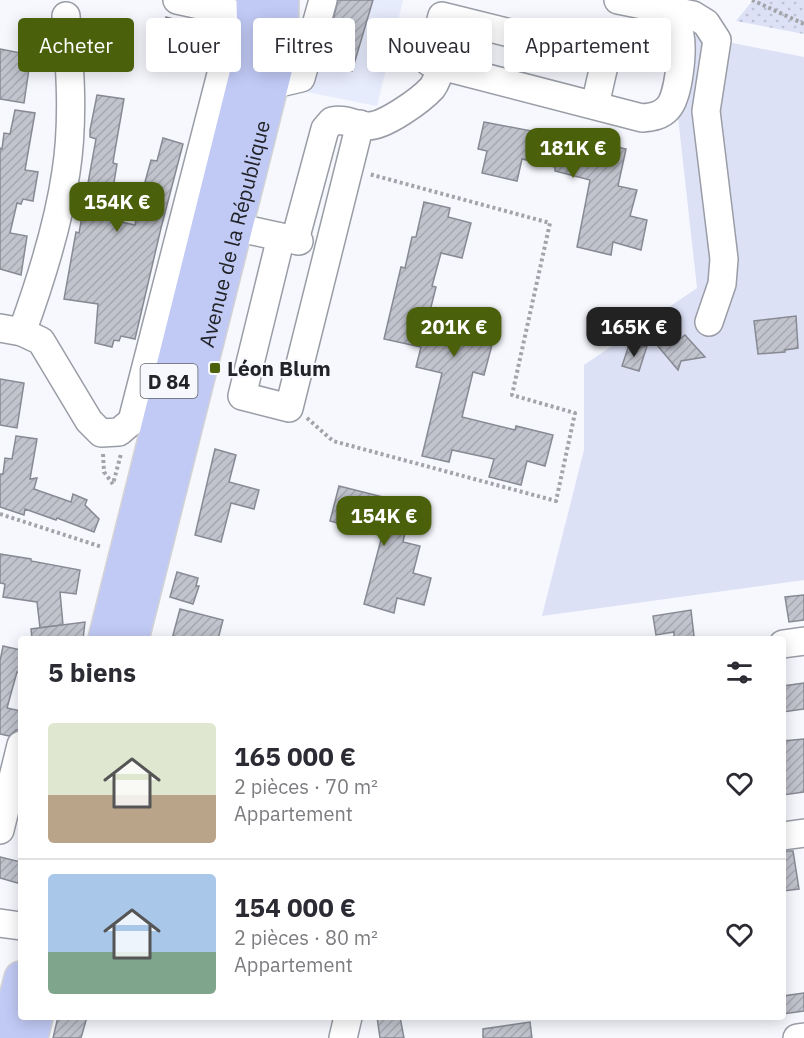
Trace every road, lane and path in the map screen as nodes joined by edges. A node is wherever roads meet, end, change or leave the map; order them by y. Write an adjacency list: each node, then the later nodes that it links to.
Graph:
1 (177, 0): 23 (street)
2 (253, 0): 24 (main road, Avenue de la République / D 84)
3 (282, 0): 13 (main road, Avenue de la République / D 84)
4 (322, 0): 13 (street)
5 (618, 0): 7 (street)
6 (752, 0): 9 (path)
7 (670, 5): 14 (street); 20 (street)
8 (66, 16): 21 (street)
9 (804, 24)
10 (492, 28): 14 (street)
11 (439, 72): 15 (street)
12 (465, 72): 14 (street)
13 (271, 85): 17 (main road, Avenue de la République / D 84)
14 (595, 105)
15 (360, 124): 16 (street); 18 (street)
16 (349, 168): 19 (street); 22 (path)
17 (236, 227): 18 (street); 28 (main road, Avenue de la République / D 84)
18 (288, 239): 19 (street); 22 (street)
19 (328, 249): 22 (street)
20 (709, 322)
21 (11, 330): 23 (street)
22 (289, 408)
23 (101, 433): 24 (path)
24 (150, 457): 26 (main road, Avenue de la République / D 84)
25 (0, 514): 26 (path)
26 (126, 555): 27 (main road, Avenue de la République / D 84)
27 (106, 636)
28 (133, 636)
29 (804, 641): 30 (street)
30 (786, 644)
31 (18, 771): 32 (street)
32 (14, 806): 33 (street)
33 (0, 830)
34 (804, 833): 35 (street)
35 (786, 836)
36 (0, 923): 37 (street)
37 (18, 926)
38 (13, 984): 42 (main road)
39 (35, 1020): 43 (main road)
40 (347, 1020): 44 (street)
41 (804, 1037): 45 (street)
42 (6, 1038)
43 (31, 1038)
44 (343, 1038)
45 (797, 1038)

